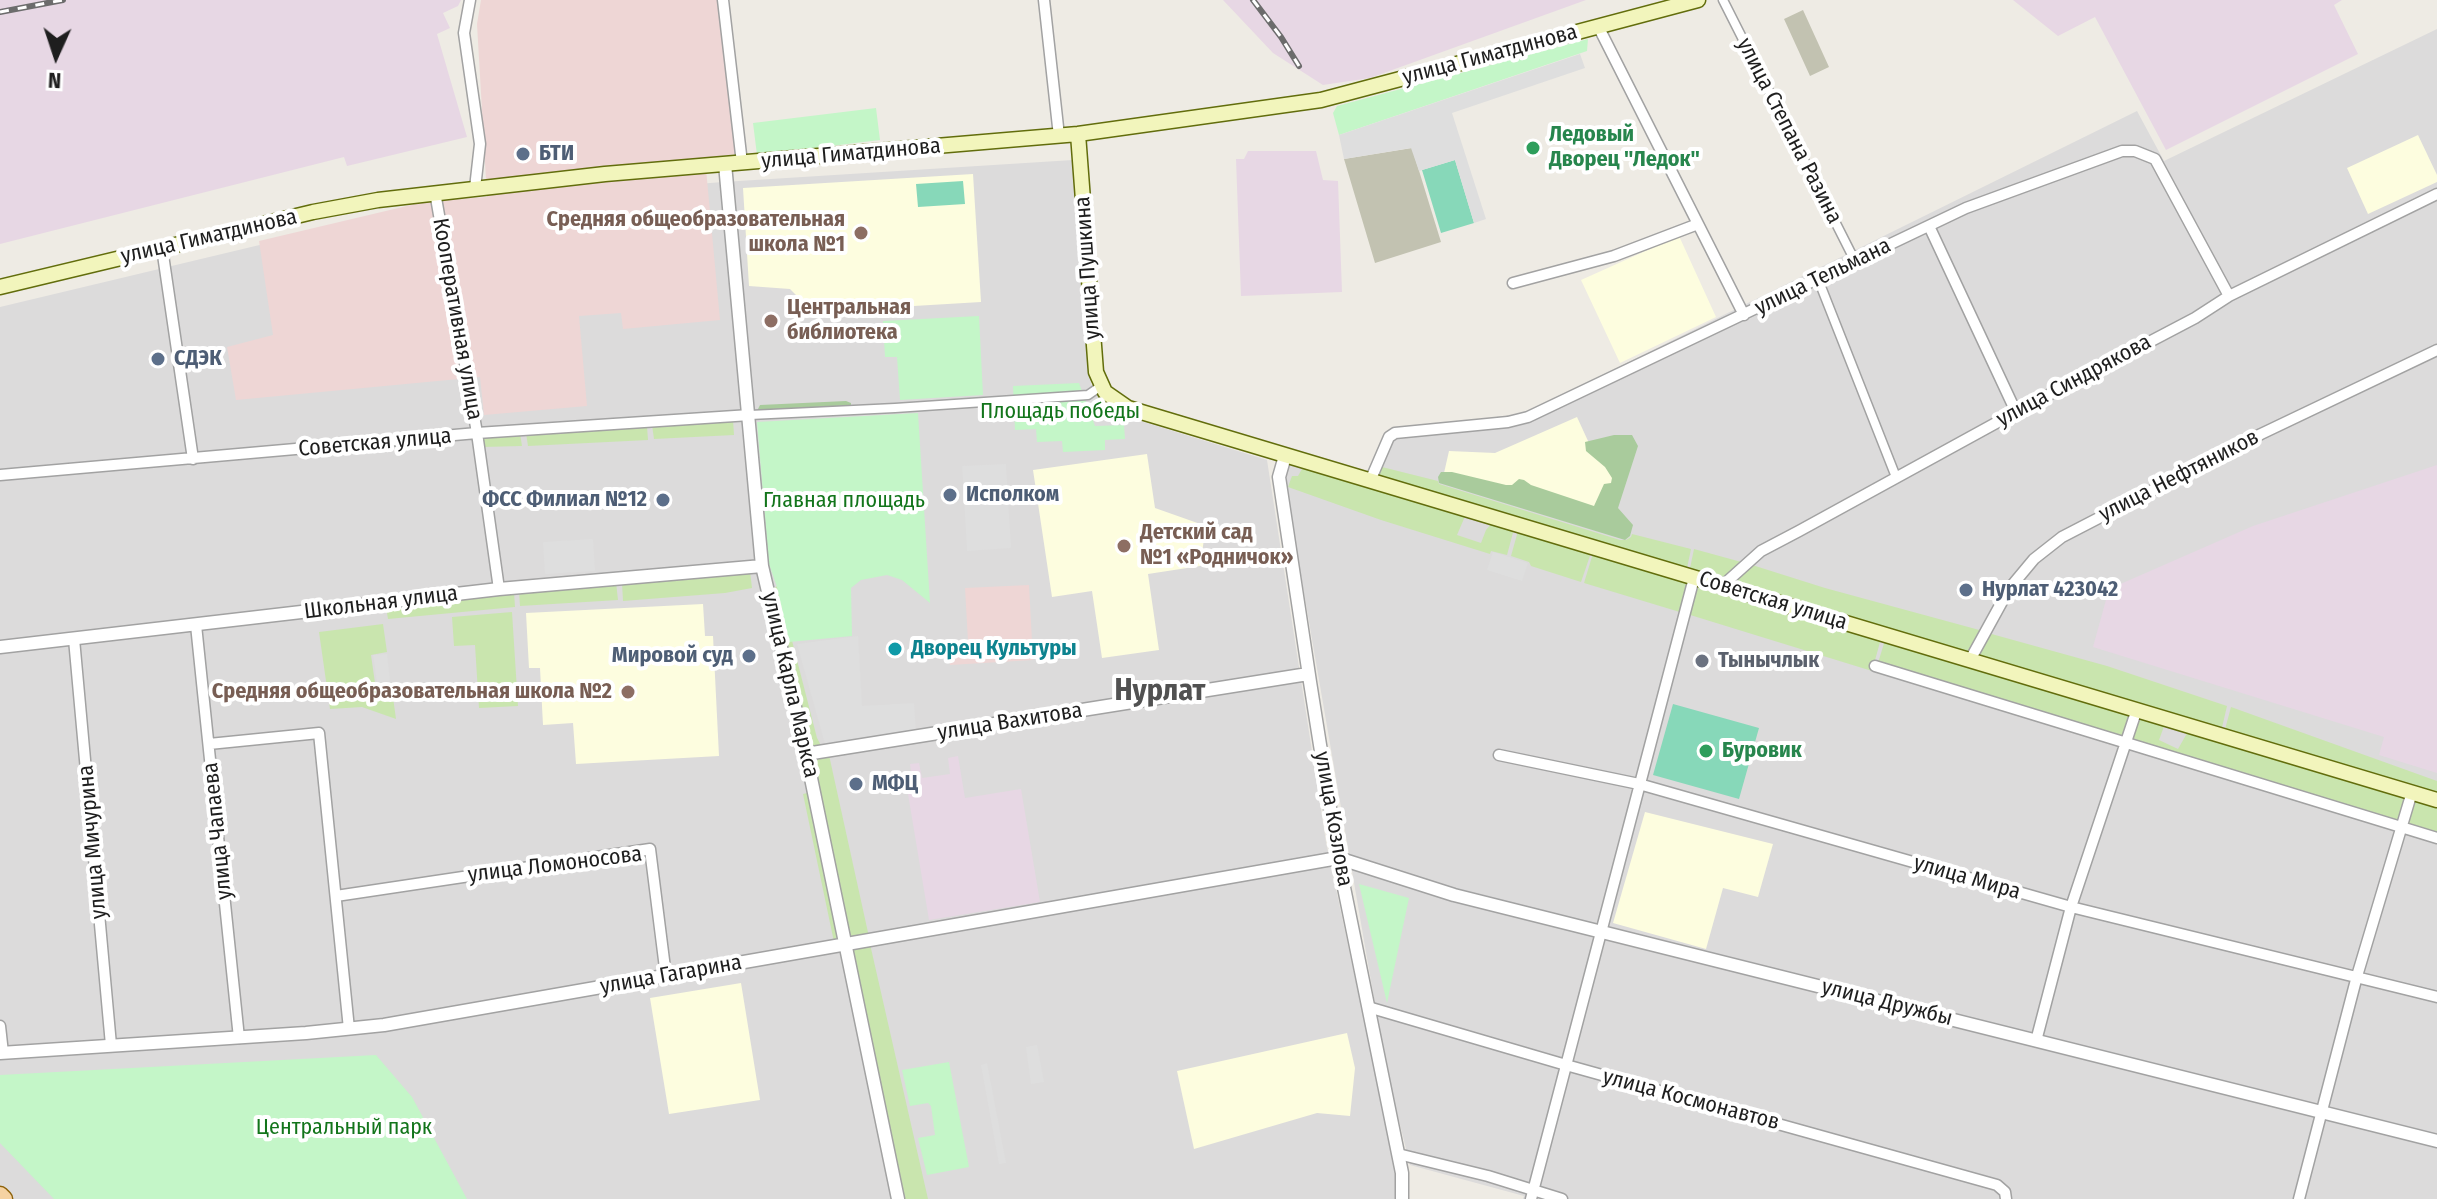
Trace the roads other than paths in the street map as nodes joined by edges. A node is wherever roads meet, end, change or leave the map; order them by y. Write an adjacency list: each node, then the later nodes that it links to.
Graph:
1 (470, 0): 11 (street)
2 (723, 0): 9 (street)
3 (1044, 0): 8 (street)
4 (1698, 0): 6 (main road, улица Гиматдинова)
5 (1723, 0): 17 (street, улица Степана Разина)
6 (1598, 26): 7 (main road, улица Гиматдинова); 14 (street)
7 (1078, 134): 8 (main road, улица Гиматдинова); 24 (main road, улица Пушкина)
8 (1059, 136): 9 (main road, улица Гиматдинова)
9 (742, 163): 10 (main road, улица Гиматдинова)
10 (725, 164): 11 (main road, улица Гиматдинова); 26 (street, улица Карла Маркса)
11 (475, 188): 12 (main road, улица Гиматдинова)
12 (435, 192): 16 (main road, улица Гиматдинова); 27 (street, Кооперативная улица)
13 (2437, 194): 21 (street, улица Синдрякова)
14 (1698, 224): 19 (street); 22 (street)
15 (1929, 226): 17 (street, улица Тельмана); 21 (street, улица Тельмана); 25 (street)
16 (162, 248): 20 (main road, улица Гиматдинова); 29 (street)
17 (1855, 261): 18 (street, улица Тельмана)
18 (1818, 279): 22 (street, улица Тельмана); 31 (street)
19 (1513, 283)
20 (0, 287)
21 (2229, 296): 25 (street, улица Синдрякова)
22 (1744, 315): 32 (street, улица Тельмана)
23 (2437, 350): 40 (street, улица Нефтяников)
24 (1106, 392): 26 (street); 28 (main road, Советская улица)
25 (2016, 412): 31 (street, улица Синдрякова)
26 (750, 415): 27 (street, Советская улица); 33 (street, улица Карла Маркса)
27 (477, 433): 29 (street, Советская улица); 36 (street, Кооперативная улица)
28 (1285, 456): 32 (main road, Советская улица); 42 (street, улица Козлова)
29 (193, 459): 30 (street, Советская улица)
30 (0, 475)
31 (1896, 477): 35 (street, улица Синдрякова)
32 (1370, 481): 34 (main road, Советская улица)
33 (762, 566): 36 (street, Школьная улица); 46 (street, улица Карла Маркса)
34 (1694, 578): 35 (main road, Советская улица); 48 (street)
35 (1722, 586): 40 (main road, Советская улица)
36 (499, 589): 37 (street, Школьная улица)
37 (196, 625): 38 (street, Школьная улица); 45 (street, улица Чапаева)
38 (74, 639): 39 (street, Школьная улица); 66 (street, улица Мичурина)
39 (0, 647)
40 (1970, 660): 43 (main road, Советская улица)
41 (1875, 666): 44 (street)
42 (1308, 674): 46 (street, улица Вахитова); 53 (street, улица Козлова)
43 (2137, 709): 44 (street); 49 (main road, Советская улица)
44 (2125, 743): 51 (street); 55 (street)
45 (209, 744): 54 (street); 64 (street, улица Чапаева)
46 (806, 754): 57 (street, улица Карла Маркса)
47 (1499, 755): 48 (street, улица Мира)
48 (1639, 784): 55 (street, улица Мира); 56 (street)
49 (2412, 792): 50 (main road, Советская улица); 51 (street)
50 (2437, 800)
51 (2401, 827): 52 (street); 59 (street)
52 (2437, 838)
53 (1338, 858): 56 (street, улица Дружбы); 57 (street, улица Гагарина); 61 (street, улица Козлова)
54 (336, 896): 58 (street, улица Ломоносова); 63 (street)
55 (2071, 907): 59 (street, улица Мира); 65 (street)
56 (1601, 931): 65 (street, улица Дружбы); 68 (street)
57 (845, 945): 58 (street, улица Гагарина); 73 (street, улица Карла Маркса)
58 (666, 976): 63 (street, улица Гагарина)
59 (2357, 976): 60 (street, улица Мира); 69 (street)
60 (2437, 997)
61 (1368, 1007): 68 (street, улица Космонавтов); 71 (street, улица Козлова)
62 (0, 1026): 67 (street)
63 (349, 1029): 64 (street, улица Гагарина)
64 (239, 1038): 66 (street, улица Гагарина)
65 (2036, 1041): 69 (street, улица Дружбы)
66 (111, 1045): 67 (street, улица Гагарина)
67 (2, 1053)
68 (1566, 1065): 72 (street); 76 (street, улица Космонавтов)
69 (2321, 1112): 70 (street, улица Дружбы); 77 (street)
70 (2437, 1141)
71 (1398, 1154): 72 (street); 74 (street, улица Козлова)
72 (1532, 1195): 75 (street)
73 (898, 1199)
74 (1402, 1199)
75 (1562, 1199)
76 (2006, 1199)
77 (2299, 1199)

